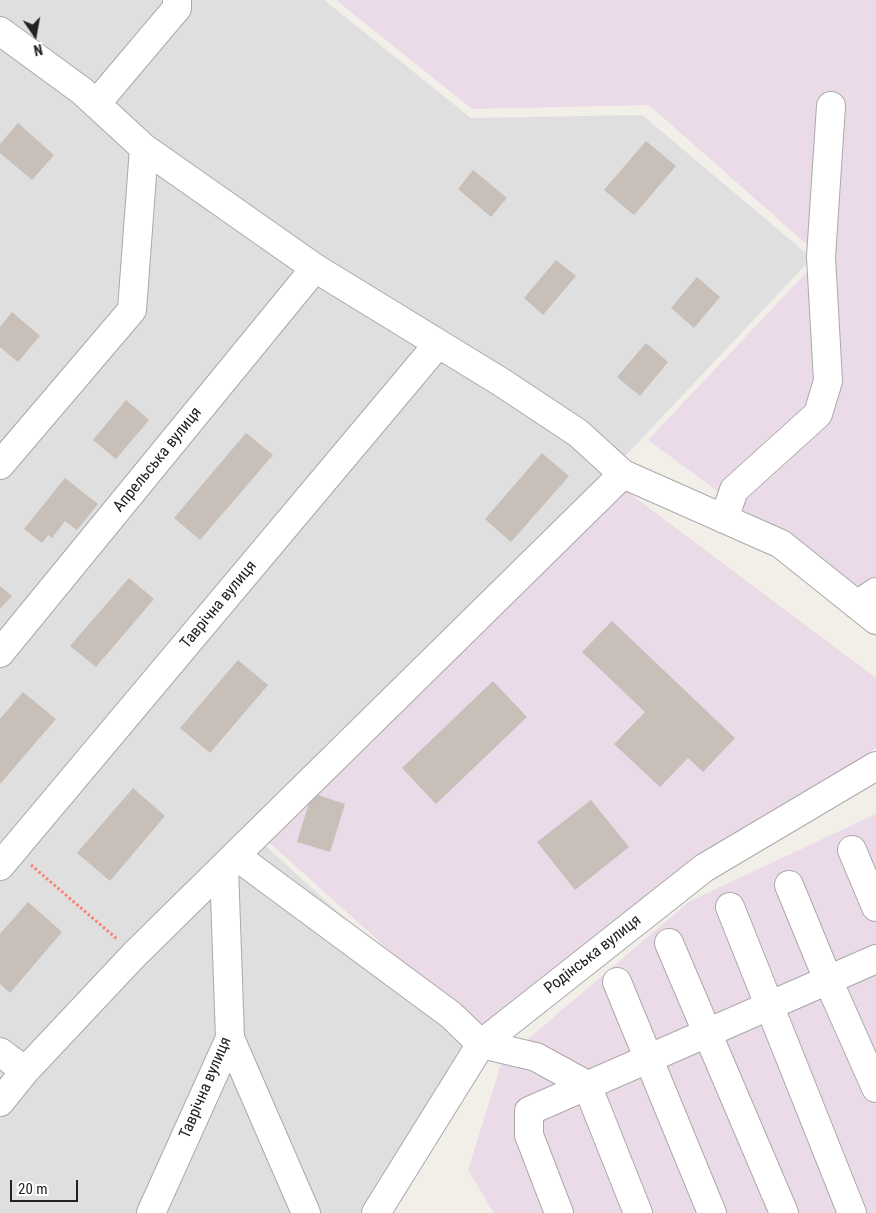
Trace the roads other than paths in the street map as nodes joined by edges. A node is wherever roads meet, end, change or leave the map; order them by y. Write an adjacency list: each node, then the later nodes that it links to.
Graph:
1 (178, 0): 3 (street)
2 (0, 31): 3 (street)
3 (96, 104): 5 (street)
4 (832, 106): 10 (street)
5 (144, 148): 6 (street); 8 (street)
6 (315, 268): 7 (street); 12 (street, Апрельська вулиця)
7 (438, 344): 9 (street); 15 (street, Таврічна вулиця)
8 (0, 465)
9 (623, 474): 10 (street); 16 (street)
10 (724, 519): 11 (street)
11 (870, 606)
12 (0, 653)
13 (876, 766): 27 (street, Родінська вулиця)
14 (852, 850): 19 (street)
15 (7, 858)
16 (230, 861): 26 (street, Таврічна вулиця); 27 (street); 30 (street)
17 (789, 885): 22 (street)
18 (730, 907): 24 (street)
19 (876, 907)
20 (670, 943): 25 (street)
21 (876, 959): 22 (street)
22 (828, 980): 24 (street); 32 (street)
23 (617, 982): 29 (street)
24 (769, 1006): 25 (street); 41 (street)
25 (709, 1032): 29 (street); 40 (street)
26 (230, 1038): 34 (street, Таврічна вулиця); 35 (street)
27 (481, 1044): 31 (street); 36 (street, Родінська вулиця)
28 (0, 1052): 30 (street)
29 (648, 1058): 31 (street); 39 (street)
30 (25, 1071): 33 (street)
31 (587, 1085): 37 (street); 38 (street)
32 (876, 1088)
33 (0, 1102)
34 (151, 1213)
35 (306, 1213)
36 (376, 1213)
37 (559, 1213)
38 (638, 1213)
39 (712, 1213)
40 (784, 1213)
41 (852, 1213)

